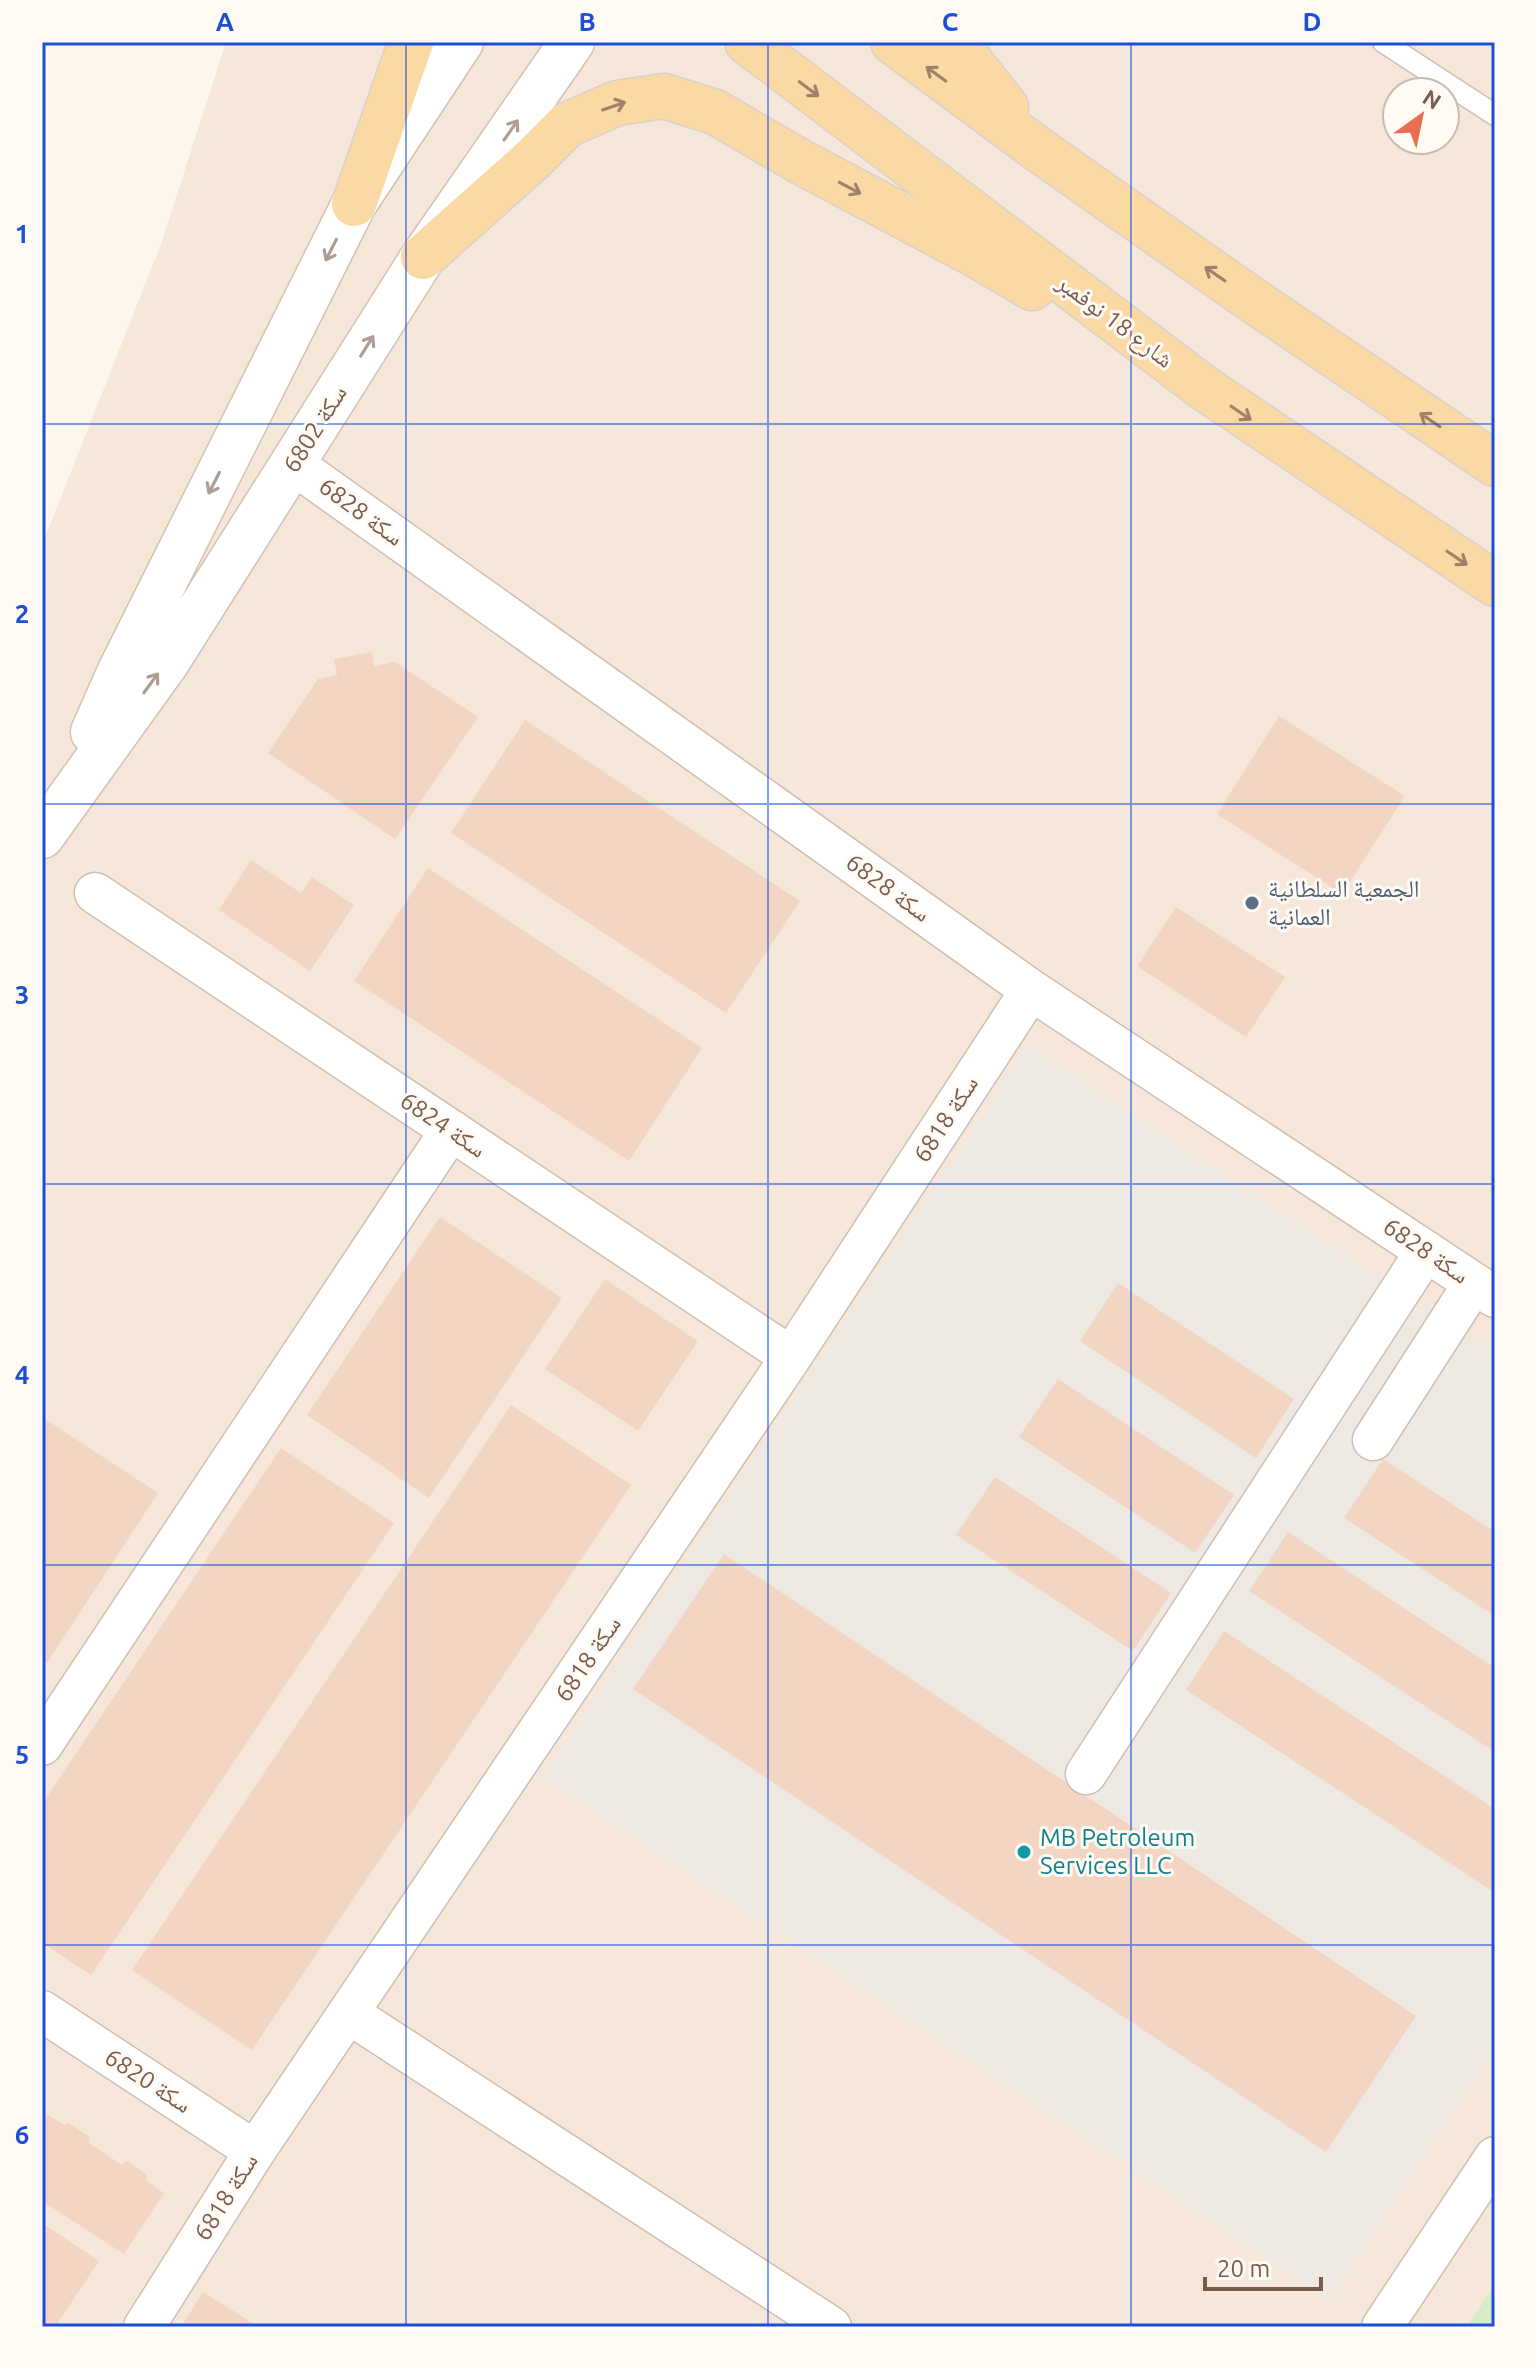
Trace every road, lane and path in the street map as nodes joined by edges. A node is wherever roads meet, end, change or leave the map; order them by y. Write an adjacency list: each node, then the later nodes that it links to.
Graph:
1 (411, 42): 10 (main road)
2 (461, 42): 10 (street, سكة 6802)
3 (572, 42): 11 (street, سكة 6802, one-way to 3)
4 (747, 42): 12 (main road, شارع 18 نوفمبر, one-way to 12)
5 (893, 42): 9 (main road, one-way to 5)
6 (955, 42): 9 (main road)
7 (1383, 42): 8 (lane)
8 (1495, 115)
9 (1039, 150): 14 (main road, one-way to 9)
10 (354, 204): 16 (street, سكة 6802, one-way to 16)
11 (423, 257): 12 (main road, one-way to 12); 13 (street, سكة 6802, one-way to 11)
12 (1204, 388): 15 (main road, شارع 18 نوفمبر, one-way to 15)
13 (293, 464): 16 (street, سكة 6802, one-way to 13); 18 (street, سكة 6828)
14 (1495, 464)
15 (1495, 584)
16 (49, 825)
17 (95, 893): 19 (street, سكة 6824)
18 (1031, 990): 20 (street, سكة 6828); 22 (street, سكة 6818)
19 (451, 1130): 22 (street, سكة 6824); 24 (street)
20 (1426, 1251): 21 (street, سكة 6828); 25 (street)
21 (1484, 1290): 23 (street)
22 (791, 1357): 27 (street, سكة 6818)
23 (1373, 1440)
24 (42, 1745)
25 (1086, 1774)
26 (42, 2011): 28 (street, سكة 6820)
27 (348, 2013): 28 (street, سكة 6818); 31 (street)
28 (255, 2151): 30 (street, سكة 6818)
29 (1495, 2157): 32 (street)
30 (144, 2327)
31 (831, 2327)
32 (1382, 2327)

